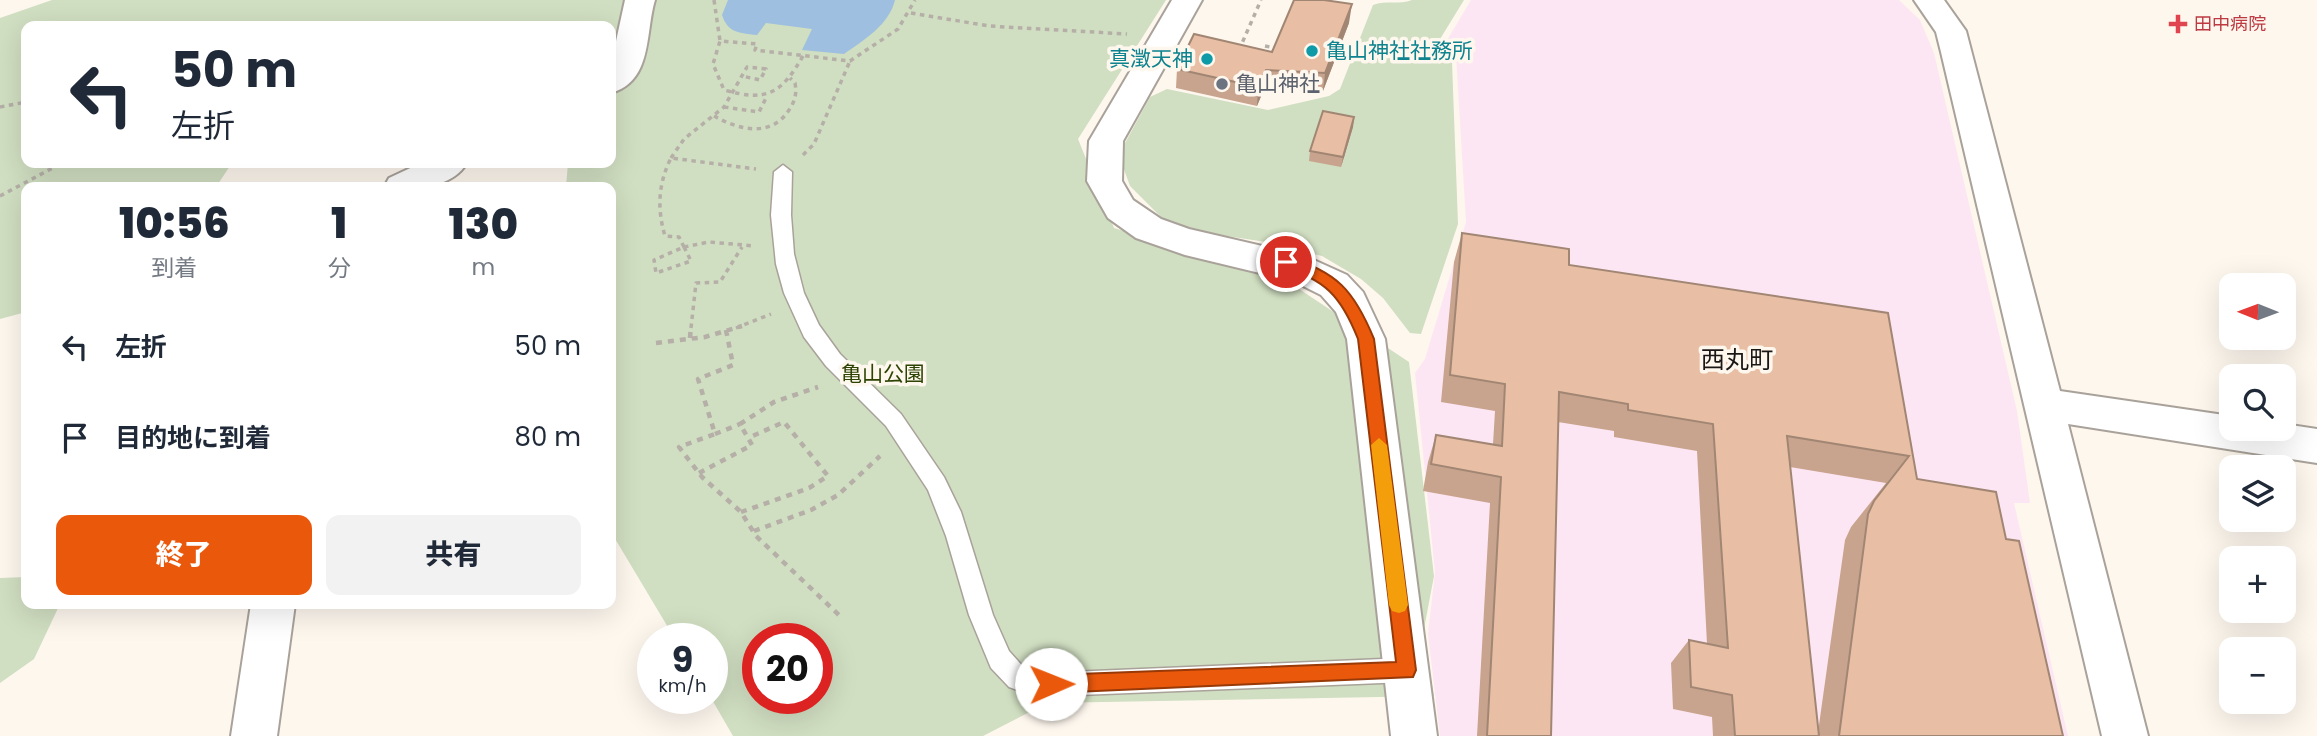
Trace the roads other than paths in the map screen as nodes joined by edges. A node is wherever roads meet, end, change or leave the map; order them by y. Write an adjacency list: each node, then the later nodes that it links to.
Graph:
1 (640, 0): 4 (street)
2 (1187, 0): 11 (street)
3 (1929, 0): 8 (street)
4 (616, 77)
5 (440, 168): 7 (street)
6 (783, 173): 11 (lane)
7 (411, 182)
8 (2041, 404): 9 (street); 14 (street)
9 (2317, 446)
10 (272, 609): 12 (street)
11 (1407, 670): 13 (street)
12 (254, 736)
13 (1415, 736)
14 (2125, 736)

